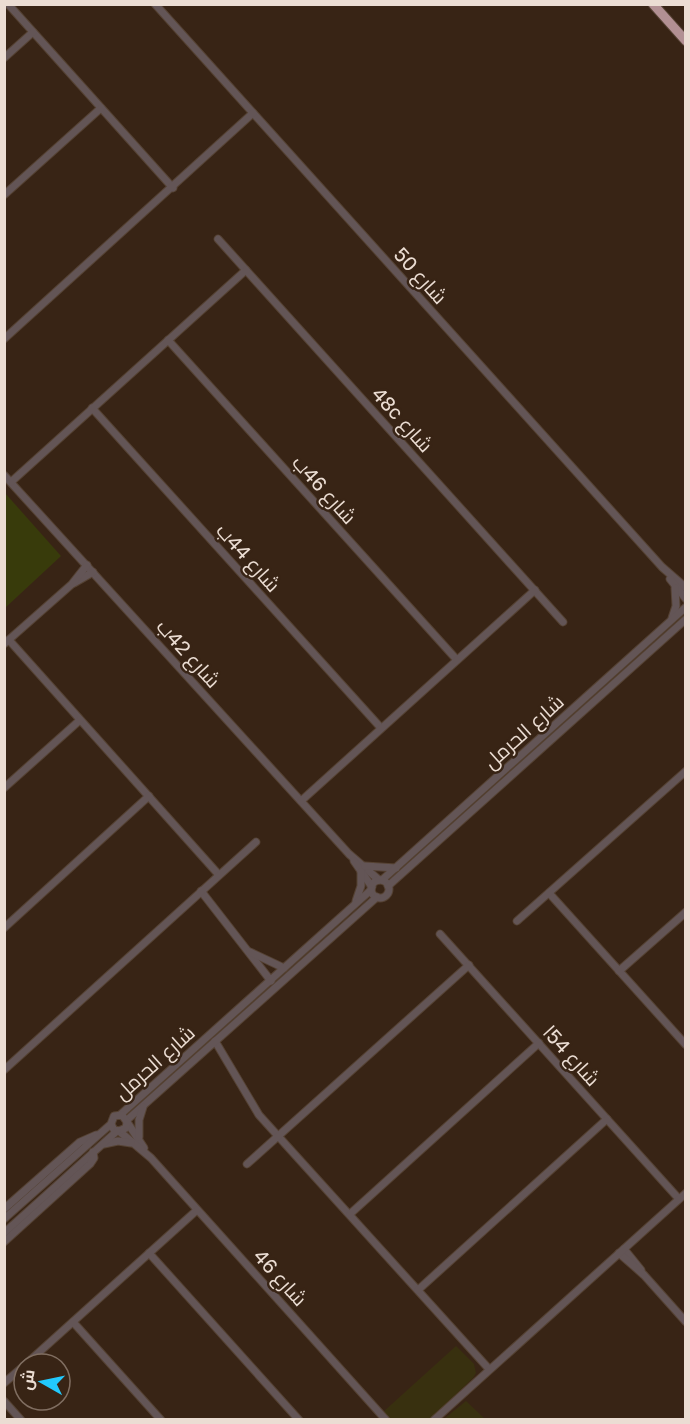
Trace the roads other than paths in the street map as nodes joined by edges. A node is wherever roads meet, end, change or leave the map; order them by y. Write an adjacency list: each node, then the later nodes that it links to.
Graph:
1 (8, 4): 4 (street)
2 (155, 4): 8 (street, شارع 50)
3 (653, 4): 5 (highway)
4 (33, 32): 6 (street); 7 (street)
5 (686, 40)
6 (4, 58)
7 (101, 108): 9 (street); 10 (street)
8 (255, 115): 9 (street); 19 (street, شارع 50)
9 (173, 188): 13 (street)
10 (4, 195)
11 (218, 239): 12 (street, 48c شارع)
12 (246, 270): 14 (street); 24 (street, 48c شارع)
13 (4, 339)
14 (168, 340): 15 (street); 33 (street, شارع 46ب)
15 (93, 408): 17 (street); 35 (street, شارع 44ب)
16 (4, 475): 17 (street, شارع 42ب)
17 (11, 482): 18 (street, شارع 42ب)
18 (87, 565): 20 (street, شارع 42ب); 21 (street)
19 (662, 567): 22 (street, شارع 50); 23 (street, شارع 50)
20 (93, 572): 21 (street); 39 (street, شارع 42ب)
21 (72, 584): 32 (street)
22 (675, 585): 25 (street, شارع 50); 27 (street)
23 (686, 588)
24 (535, 590): 29 (street, 48c شارع); 33 (street)
25 (686, 599)
26 (686, 607): 27 (street, شارع الحرمل)
27 (672, 619): 41 (street, شارع الحرمل)
28 (686, 619): 31 (street, شارع الحرمل)
29 (563, 622)
30 (686, 625): 31 (street)
31 (676, 628): 45 (street, شارع الحرمل)
32 (7, 642): 34 (street)
33 (457, 660): 35 (street)
34 (80, 720): 37 (street); 38 (street)
35 (381, 728): 39 (street)
36 (686, 771): 48 (street)
37 (4, 789)
38 (149, 796): 43 (street); 53 (street)
39 (301, 801): 42 (street, شارع 42ب)
40 (256, 842): 43 (street)
41 (396, 868): 42 (street); 44 (street, شارع الحرمل)
42 (362, 869): 44 (street, شارع 42ب); 46 (street, شارع 42ب); 50 (street)
43 (219, 875): 47 (street)
44 (381, 880): 45 (street); 46 (street)
45 (388, 886): 49 (street)
46 (371, 888): 49 (street); 50 (street, شارع الحرمل)
47 (201, 891): 55 (street); 63 (street)
48 (549, 893): 52 (street); 58 (street)
49 (376, 897): 60 (street, شارع الحرمل)
50 (354, 906): 57 (street, شارع الحرمل)
51 (686, 912): 58 (street)
52 (517, 921)
53 (4, 928)
54 (440, 934): 56 (street, شارع 54ا)
55 (248, 951): 57 (street); 59 (street)
56 (469, 965): 61 (street, شارع 54ا); 71 (street)
57 (284, 968): 59 (street, شارع الحرمل)
58 (619, 971): 62 (street)
59 (271, 981): 65 (street, شارع الحرمل)
60 (215, 1041): 64 (street, شارع الحرمل); 71 (street)
61 (539, 1043): 66 (street, شارع 54ا); 80 (street)
62 (686, 1045)
63 (4, 1070)
64 (145, 1104): 67 (street, شارع الحرمل); 72 (street)
65 (120, 1115): 67 (street); 68 (street)
66 (607, 1119): 77 (street, شارع 54ا); 86 (street)
67 (127, 1121): 69 (street); 72 (street, شارع 46)
68 (111, 1124): 69 (street); 70 (street, شارع الحرمل)
69 (118, 1131): 72 (street, شارع 46); 73 (street, شارع الحرمل)
70 (98, 1135): 78 (street); 81 (street, شارع الحرمل)
71 (279, 1136): 75 (street); 80 (street)
72 (138, 1143): 73 (street); 79 (street, شارع 46)
73 (101, 1145): 74 (street, شارع الحرمل)
74 (93, 1152): 82 (street, شارع الحرمل); 83 (street)
75 (248, 1164)
76 (686, 1193): 77 (street)
77 (679, 1199): 84 (street)
78 (4, 1209)
79 (197, 1210): 85 (street); 95 (street, شارع 46)
80 (350, 1214): 86 (street)
81 (4, 1219)
82 (4, 1233)
83 (4, 1242)
84 (621, 1251): 88 (street); 90 (street)
85 (149, 1253): 87 (street); 94 (street)
86 (418, 1290): 90 (street)
87 (73, 1322): 89 (street); 93 (street)
88 (686, 1322)
89 (40, 1352)
90 (489, 1369): 96 (street)
91 (4, 1401): 92 (street)
92 (21, 1419)
93 (161, 1419)
94 (299, 1419)
95 (386, 1419)
96 (434, 1419)

